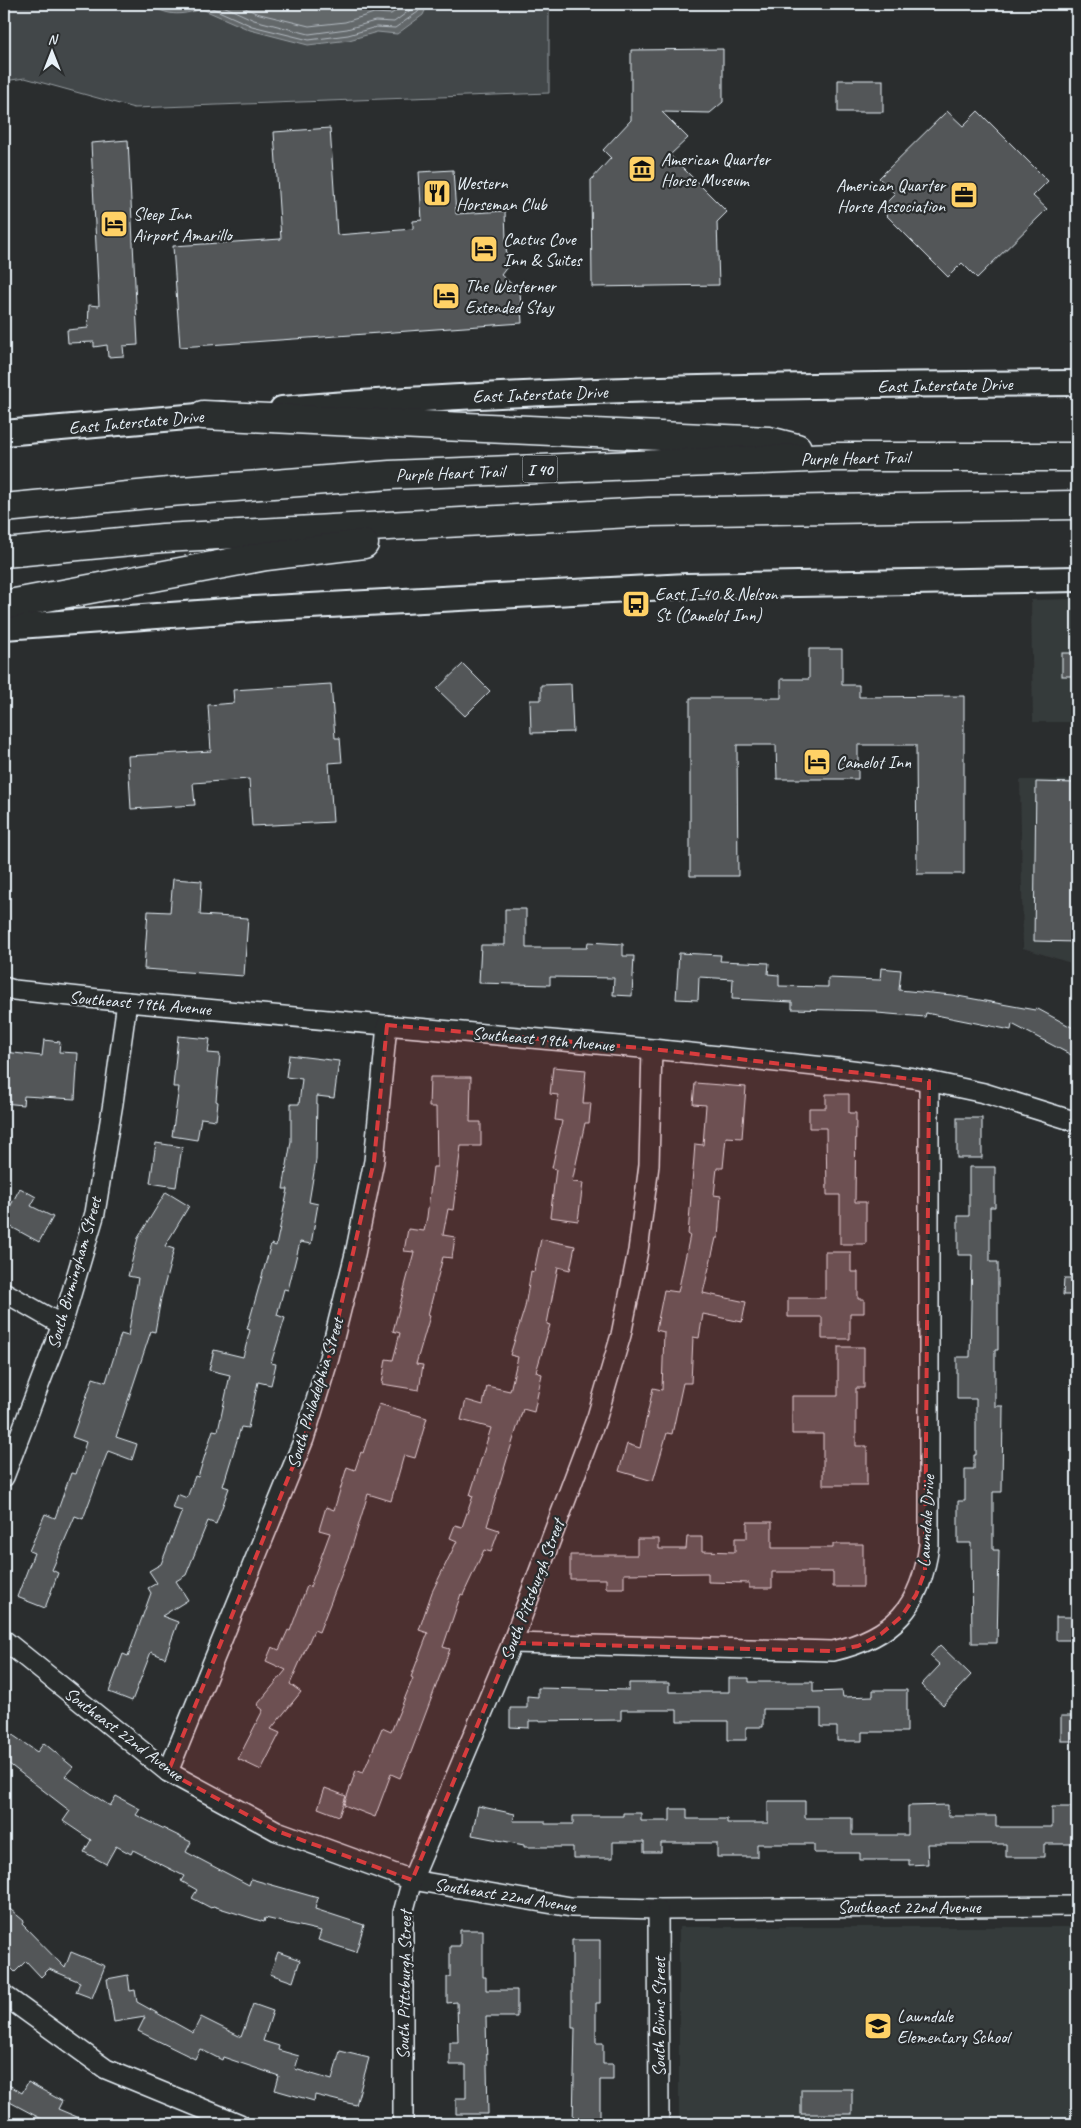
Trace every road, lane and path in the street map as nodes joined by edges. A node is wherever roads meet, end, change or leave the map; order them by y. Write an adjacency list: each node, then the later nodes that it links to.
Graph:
1 (1077, 383): 2 (main road, East Interstate Drive)
2 (203, 415): 3 (main road, East Interstate Drive); 4 (highway)
3 (4, 433)
4 (833, 457): 5 (highway, Purple Heart Trail / I 40); 7 (highway, Purple Heart Trail / I 40)
5 (1077, 457)
6 (1077, 505): 8 (highway)
7 (4, 508)
8 (648, 512): 9 (highway); 11 (highway)
9 (4, 553)
10 (1077, 579): 12 (main road)
11 (4, 605)
12 (4, 627)
13 (4, 987): 14 (street, Southeast 19th Avenue)
14 (127, 1002): 15 (street, Southeast 19th Avenue); 20 (street, South Birmingham Street)
15 (387, 1025): 16 (street, Southeast 19th Avenue); 24 (street, South Philadelphia Street)
16 (652, 1048): 17 (street, Southeast 19th Avenue); 23 (street, South Pittsburgh Street)
17 (930, 1081): 18 (street, Southeast 19th Avenue); 23 (street, Lawndale Drive)
18 (1077, 1122)
19 (4, 1292): 20 (street)
20 (62, 1325): 21 (street, South Birmingham Street)
21 (4, 1477)
22 (4, 1640): 24 (street, Southeast 22nd Avenue)
23 (512, 1643): 25 (street, South Pittsburgh Street)
24 (168, 1772): 25 (street, Southeast 22nd Avenue)
25 (412, 1880): 27 (street, Southeast 22nd Avenue); 30 (street, South Pittsburgh Street)
26 (1077, 1906): 27 (street, Southeast 22nd Avenue)
27 (658, 1909): 31 (street, South Bivins Street)
28 (4, 1995): 29 (street)
29 (240, 2124)
30 (403, 2124)
31 (659, 2124)

